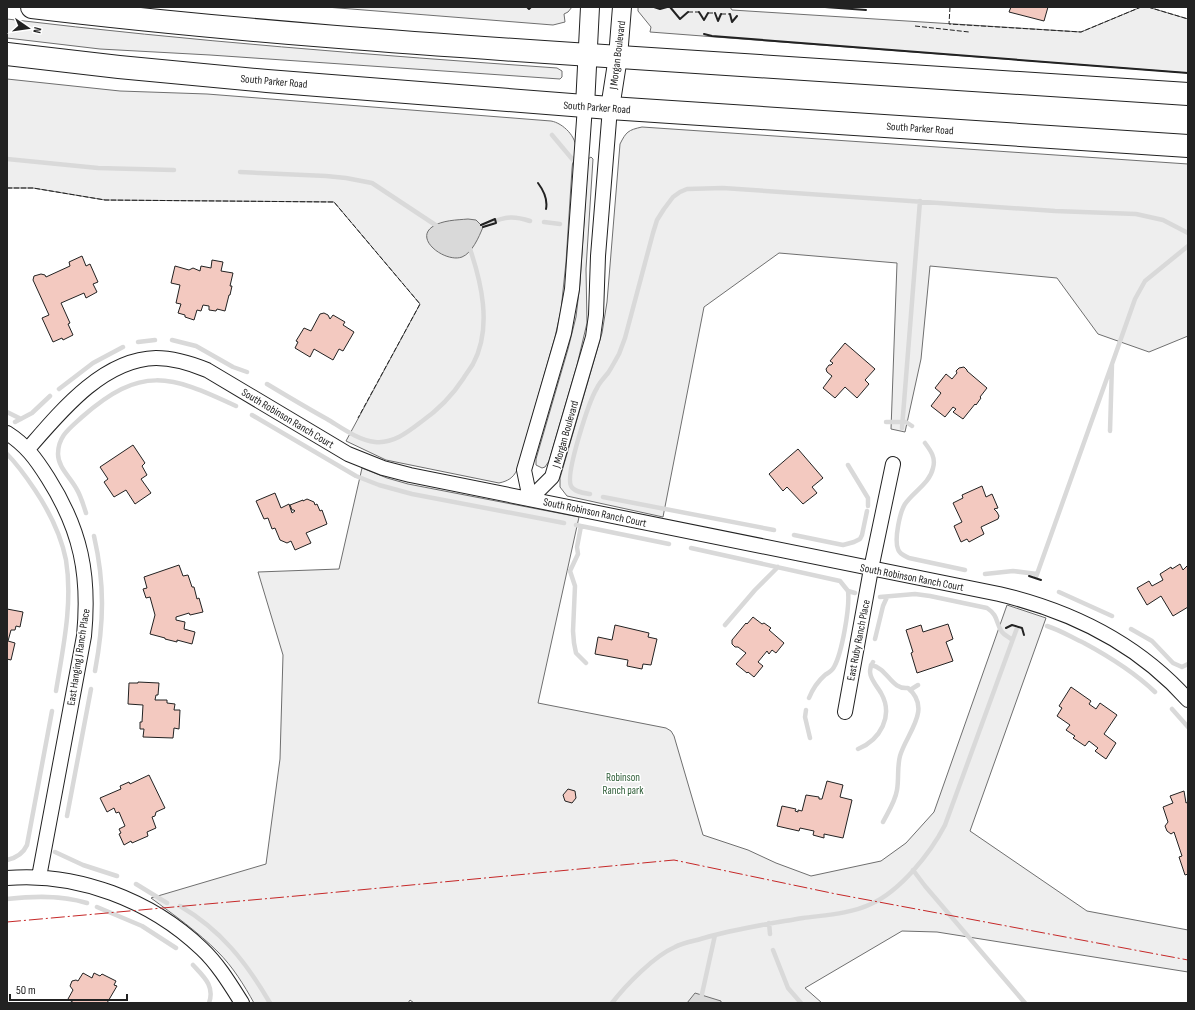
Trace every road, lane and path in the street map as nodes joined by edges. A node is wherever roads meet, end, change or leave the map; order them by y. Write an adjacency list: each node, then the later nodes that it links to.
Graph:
1 (32, 7): 4 (highway)
2 (590, 7): 6 (street)
3 (622, 7): 7 (street, J Morgan Boulevard)
4 (140, 13): 6 (highway)
5 (7, 54): 9 (highway, South Parker Road)
6 (588, 55): 7 (highway); 9 (street)
7 (618, 57): 8 (highway); 10 (street, J Morgan Boulevard)
8 (1188, 94)
9 (585, 106): 10 (highway, South Parker Road); 15 (street)
10 (610, 108): 11 (highway, South Parker Road); 15 (street, J Morgan Boulevard)
11 (1188, 146)
12 (7, 433): 13 (street, East Hanging J Ranch Place)
13 (28, 449): 15 (street, South Robinson Ranch Court); 19 (street, East Hanging J Ranch Place)
14 (893, 464): 16 (street, East Ruby Ranch Place)
15 (530, 499): 16 (street, South Robinson Ranch Court)
16 (871, 569): 17 (street, South Robinson Ranch Court); 18 (street, East Ruby Ranch Place)
17 (1186, 694)
18 (845, 712)
19 (39, 877): 20 (street); 21 (street)
20 (7, 878)
21 (242, 1003)

